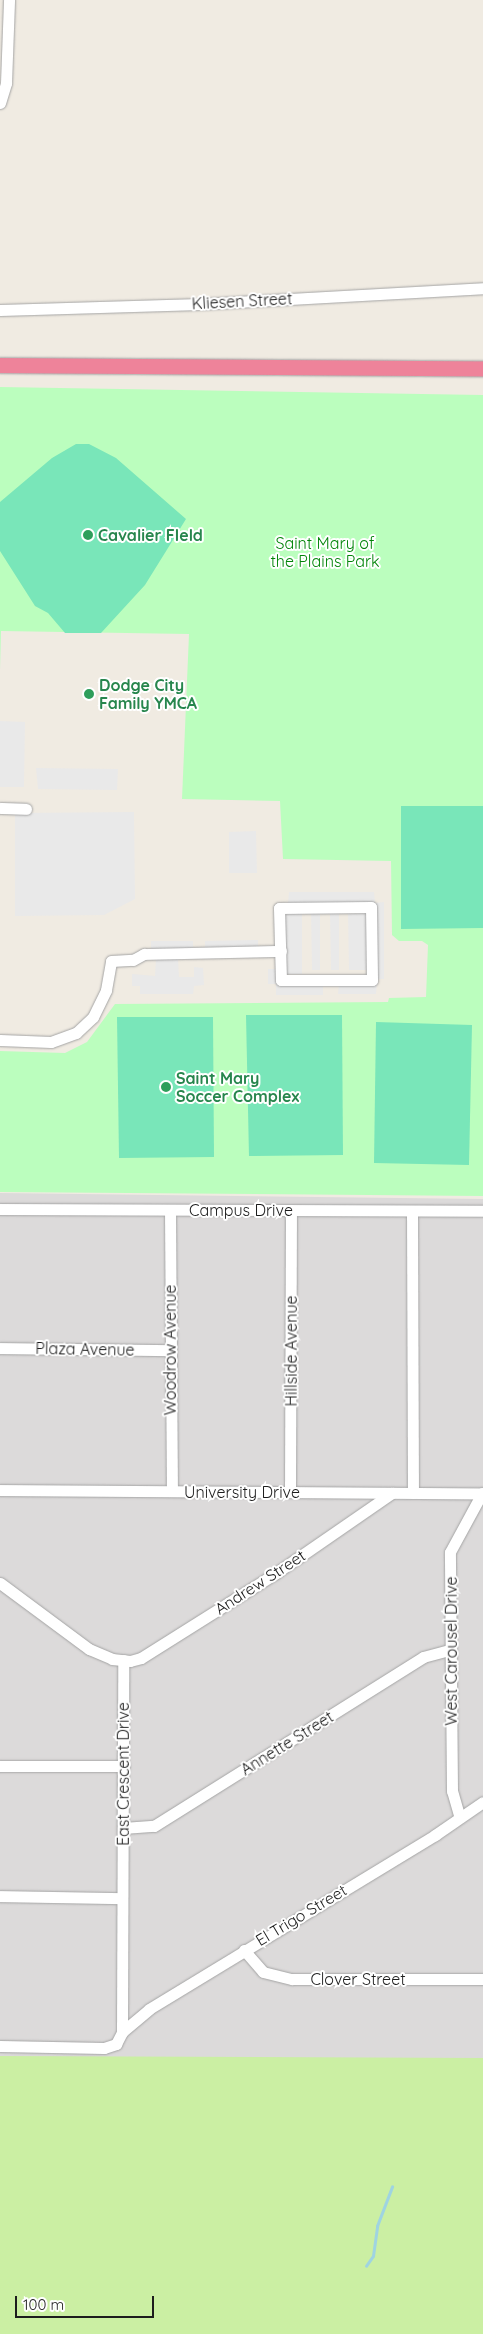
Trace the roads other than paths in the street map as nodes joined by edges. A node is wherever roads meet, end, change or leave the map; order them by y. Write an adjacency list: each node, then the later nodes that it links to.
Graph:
1 (8, 0): 2 (street)
2 (0, 103)
3 (483, 288): 4 (street, Kliesen Street)
4 (0, 310)
5 (0, 365): 6 (highway)
6 (483, 368)
7 (0, 808): 8 (street)
8 (26, 808)
9 (280, 951): 9 (street); 10 (street)
10 (0, 1040)
11 (0, 1209): 12 (street, Campus Drive)
12 (170, 1210): 13 (street, Campus Drive); 17 (street, Woodrow Avenue)
13 (291, 1210): 14 (street, Campus Drive); 20 (street, Hillside Avenue)
14 (412, 1211): 15 (street, Campus Drive); 21 (street)
15 (483, 1211)
16 (0, 1348): 17 (street, Plaza Avenue)
17 (169, 1350): 19 (street, Woodrow Avenue)
18 (0, 1490): 19 (street, University Drive)
19 (172, 1491): 20 (street, University Drive)
20 (290, 1492): 22 (street, University Drive)
21 (413, 1492): 22 (street, University Drive); 23 (street, University Drive)
22 (392, 1493): 26 (street, Andrew Street)
23 (482, 1493): 25 (street, West Carousel Drive)
24 (1, 1585): 26 (street)
25 (448, 1650): 30 (street, West Carousel Drive); 31 (street, Annette Street)
26 (123, 1660): 28 (street, East Crescent Drive)
27 (0, 1766): 28 (street)
28 (124, 1766): 31 (street, East Crescent Drive)
29 (483, 1802): 30 (street, El Trigo Street)
30 (459, 1815): 34 (street, El Trigo Street)
31 (123, 1828): 33 (street, East Crescent Drive)
32 (0, 1896): 33 (street)
33 (120, 1898): 36 (street, East Crescent Drive)
34 (244, 1950): 35 (street, Clover Street); 36 (street, El Trigo Street)
35 (483, 1979)
36 (122, 2032): 37 (street, El Trigo Street)
37 (0, 2046)

